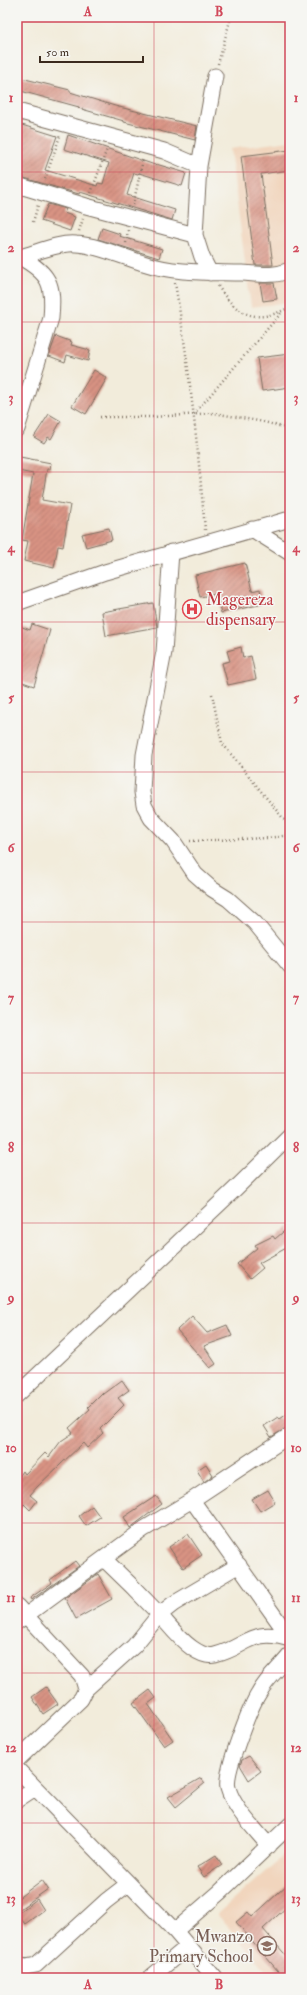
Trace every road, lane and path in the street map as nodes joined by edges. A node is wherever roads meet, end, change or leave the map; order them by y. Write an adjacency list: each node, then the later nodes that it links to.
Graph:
1 (231, 17): 2 (path)
2 (215, 76): 7 (street)
3 (17, 110): 4 (street)
4 (64, 122): 5 (street); 9 (path)
5 (111, 137): 6 (street); 10 (path)
6 (146, 146): 7 (street); 11 (path)
7 (199, 166): 13 (street)
8 (17, 185): 9 (street)
9 (41, 192): 10 (street); 12 (path)
10 (86, 206): 11 (street); 14 (path)
11 (130, 218): 13 (street); 15 (path)
12 (33, 222)
13 (195, 234): 19 (street)
14 (76, 244): 15 (street); 16 (street)
15 (123, 255): 18 (street)
16 (19, 257): 24 (street)
17 (290, 270): 19 (street)
18 (173, 271): 19 (street); 22 (path)
19 (210, 273): 21 (path)
20 (290, 307): 21 (path)
21 (282, 312): 22 (path)
22 (194, 415): 23 (path); 25 (path); 28 (path)
23 (100, 417)
24 (17, 429)
25 (290, 429)
26 (290, 519): 27 (street)
27 (252, 529): 28 (street); 30 (street)
28 (206, 542): 29 (street)
29 (171, 552): 31 (street); 35 (street)
30 (290, 553)
31 (17, 603)
32 (212, 694): 33 (path)
33 (290, 827)
34 (290, 835): 35 (path)
35 (173, 841): 36 (street)
36 (290, 966)
37 (290, 1135): 38 (street)
38 (17, 1395)
39 (290, 1435): 40 (street)
40 (192, 1500): 41 (street); 42 (street)
41 (104, 1559): 43 (street); 44 (street)
42 (239, 1566): 44 (street); 45 (street)
43 (20, 1615): 47 (street)
44 (159, 1615): 45 (street); 47 (street)
45 (290, 1639)
46 (290, 1655): 53 (street)
47 (86, 1688): 48 (street)
48 (17, 1760)
49 (17, 1769): 50 (street)
50 (35, 1788): 51 (street); 54 (street)
51 (17, 1800)
52 (290, 1825): 53 (street)
53 (269, 1846): 55 (street)
54 (128, 1884): 55 (street); 57 (street)
55 (175, 1931): 56 (street)
56 (188, 1947): 58 (street); 59 (street)
57 (17, 1965)
58 (211, 1976)
59 (150, 1978)

